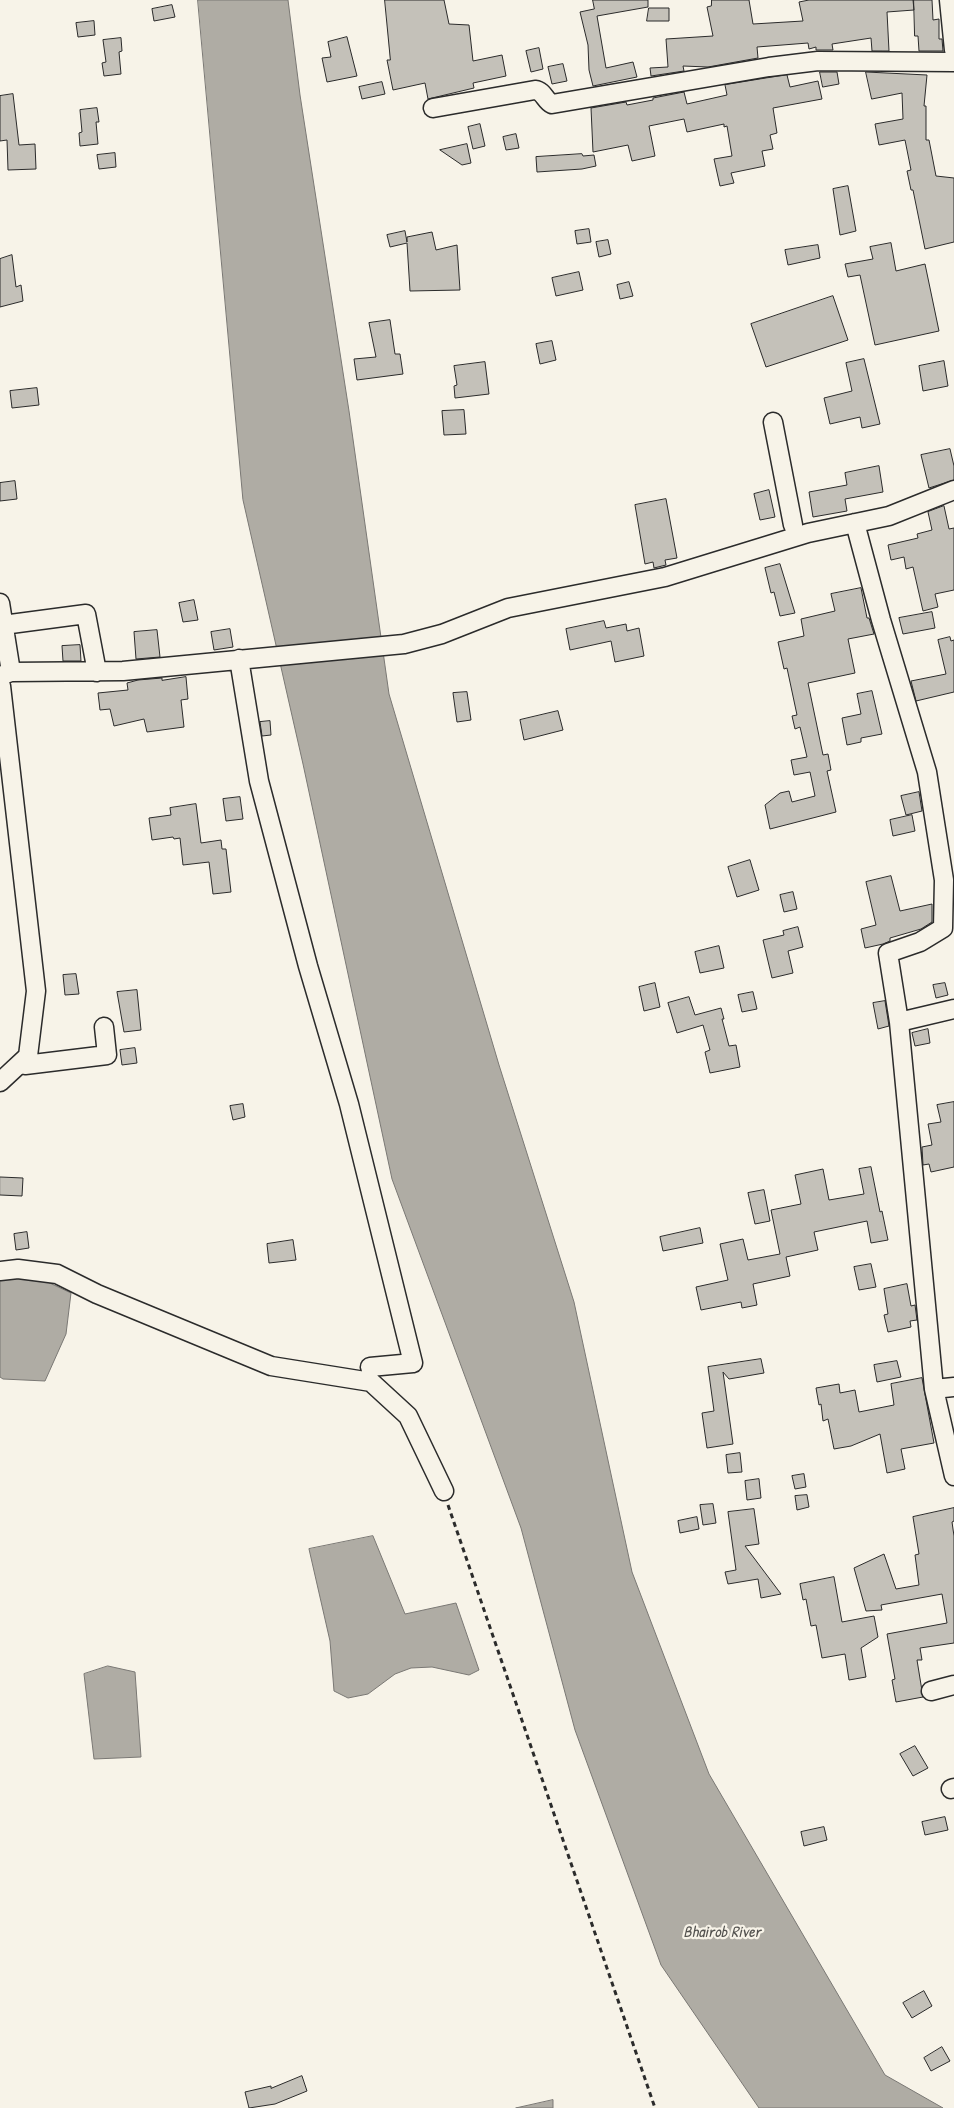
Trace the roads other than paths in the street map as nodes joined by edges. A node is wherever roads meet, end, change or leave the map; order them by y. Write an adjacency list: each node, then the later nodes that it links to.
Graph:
1 (949, 0): 2 (street)
2 (954, 50)
3 (954, 62): 4 (street)
4 (433, 108)
5 (774, 422): 8 (street)
6 (954, 490): 7 (street)
7 (855, 523): 11 (street); 15 (street)
8 (793, 525)
9 (0, 604): 10 (street)
10 (3, 625): 12 (street); 13 (street)
11 (239, 659): 12 (street); 20 (street)
12 (97, 672): 13 (street)
13 (4, 678): 18 (street)
14 (954, 1009): 15 (street)
15 (899, 1022): 22 (street)
16 (104, 1027): 17 (street)
17 (25, 1065)
18 (0, 1082)
19 (0, 1271): 24 (street)
20 (370, 1367)
21 (954, 1386): 22 (street)
22 (934, 1389): 23 (street)
23 (954, 1476)
24 (444, 1491)
25 (954, 1686): 26 (street)
26 (931, 1691)

